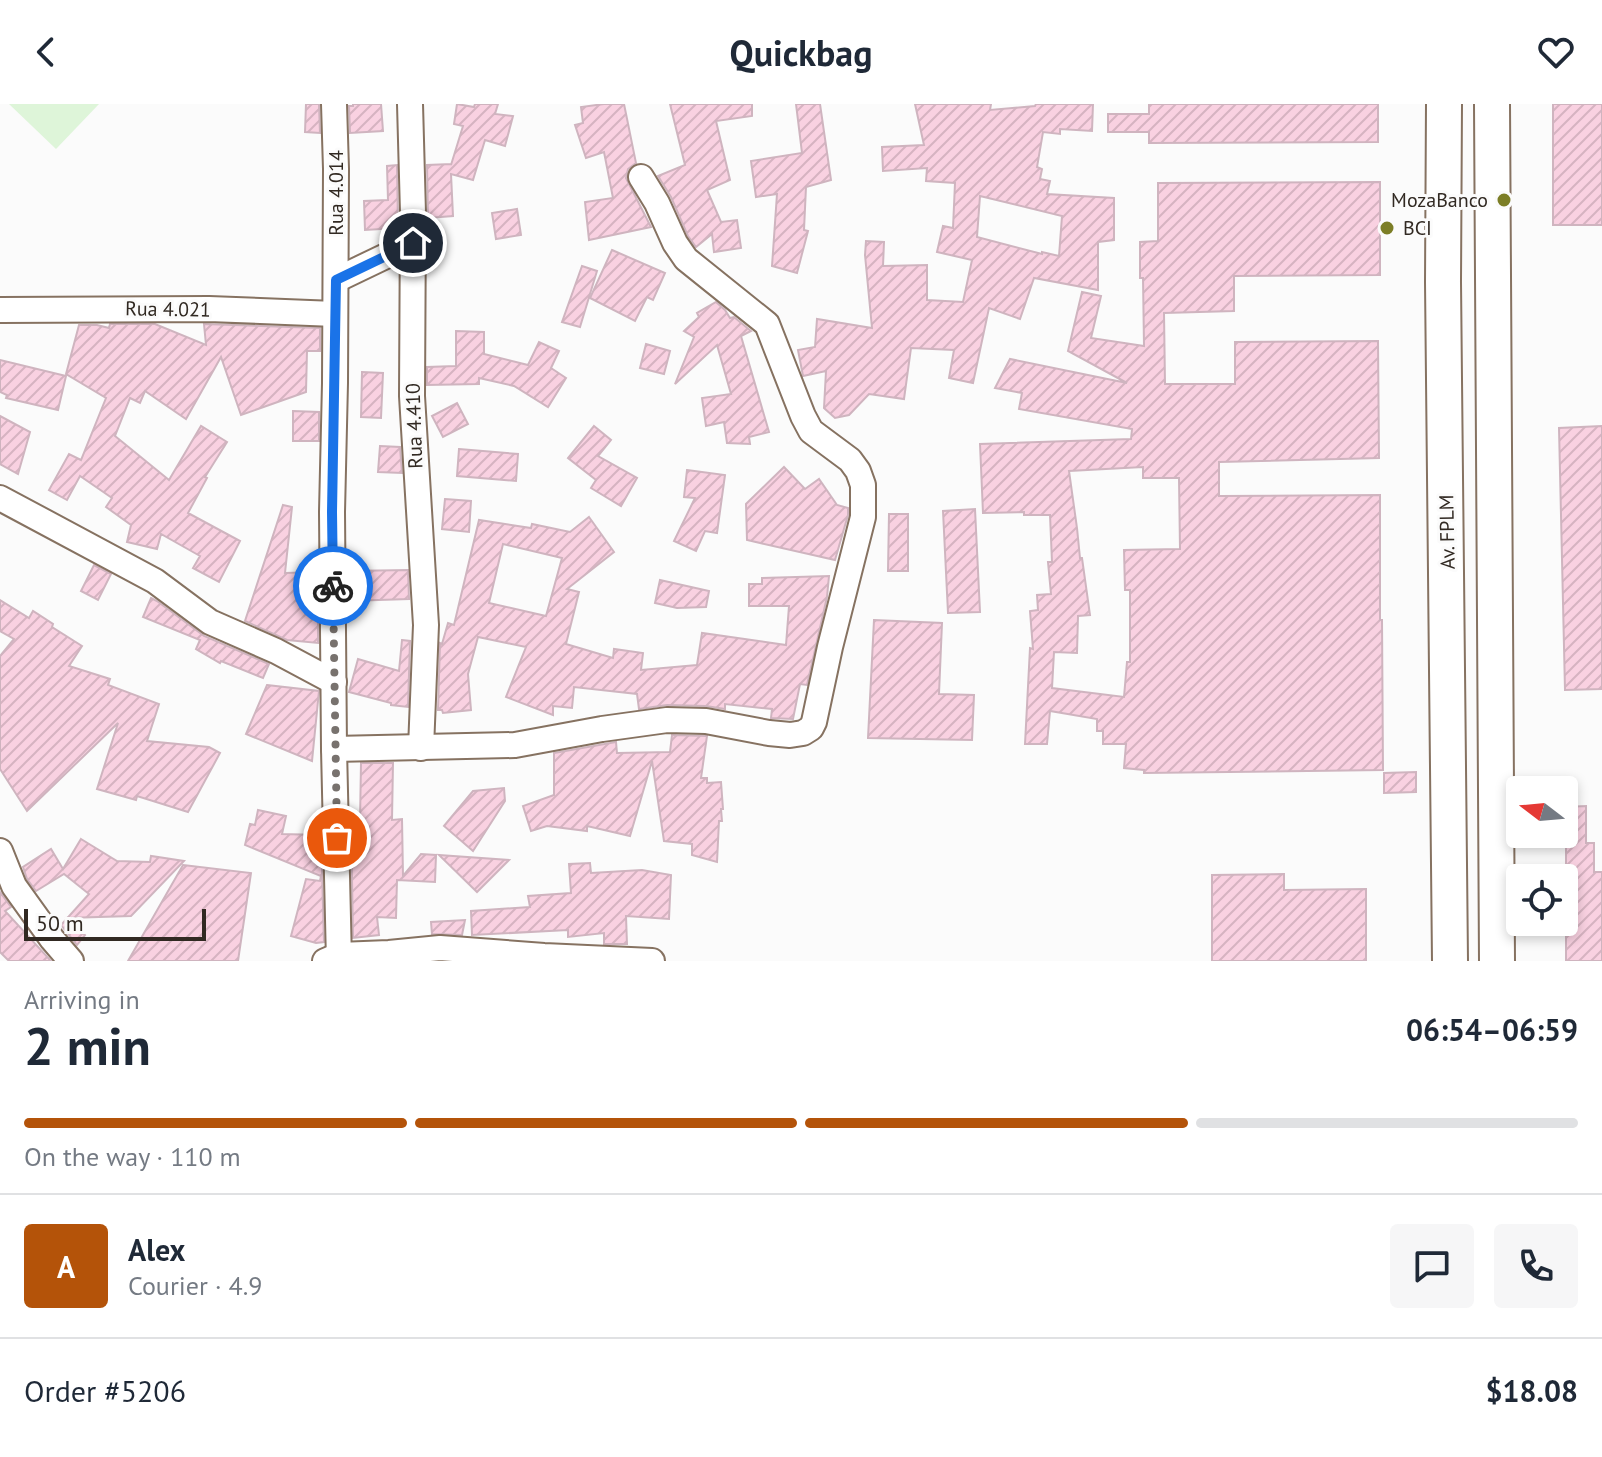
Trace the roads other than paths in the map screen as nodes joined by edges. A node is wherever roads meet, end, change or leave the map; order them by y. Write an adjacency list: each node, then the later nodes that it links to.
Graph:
1 (334, 104): 7 (street, Rua 4.014)
2 (410, 104): 6 (street, Rua 4.410)
3 (1444, 104): 11 (main road, Av. FPLM)
4 (1492, 104): 10 (main road)
5 (641, 177): 14 (street)
6 (413, 243): 7 (street); 14 (street, Rua 4.410)
7 (336, 280): 9 (street, Rua 4.014)
8 (0, 310): 9 (street, Rua 4.021)
9 (335, 314): 13 (street, Rua 4.014)
10 (1493, 363): 11 (main road); 21 (main road)
11 (1445, 366): 20 (main road, Av. FPLM)
12 (0, 498): 13 (street)
13 (334, 682): 15 (street, Rua 4.014)
14 (421, 748): 15 (street)
15 (334, 749): 17 (street, Rua 4.014)
16 (0, 851): 18 (street)
17 (334, 959): 19 (street)
18 (71, 961)
19 (652, 961)
20 (1450, 961)
21 (1497, 961)

